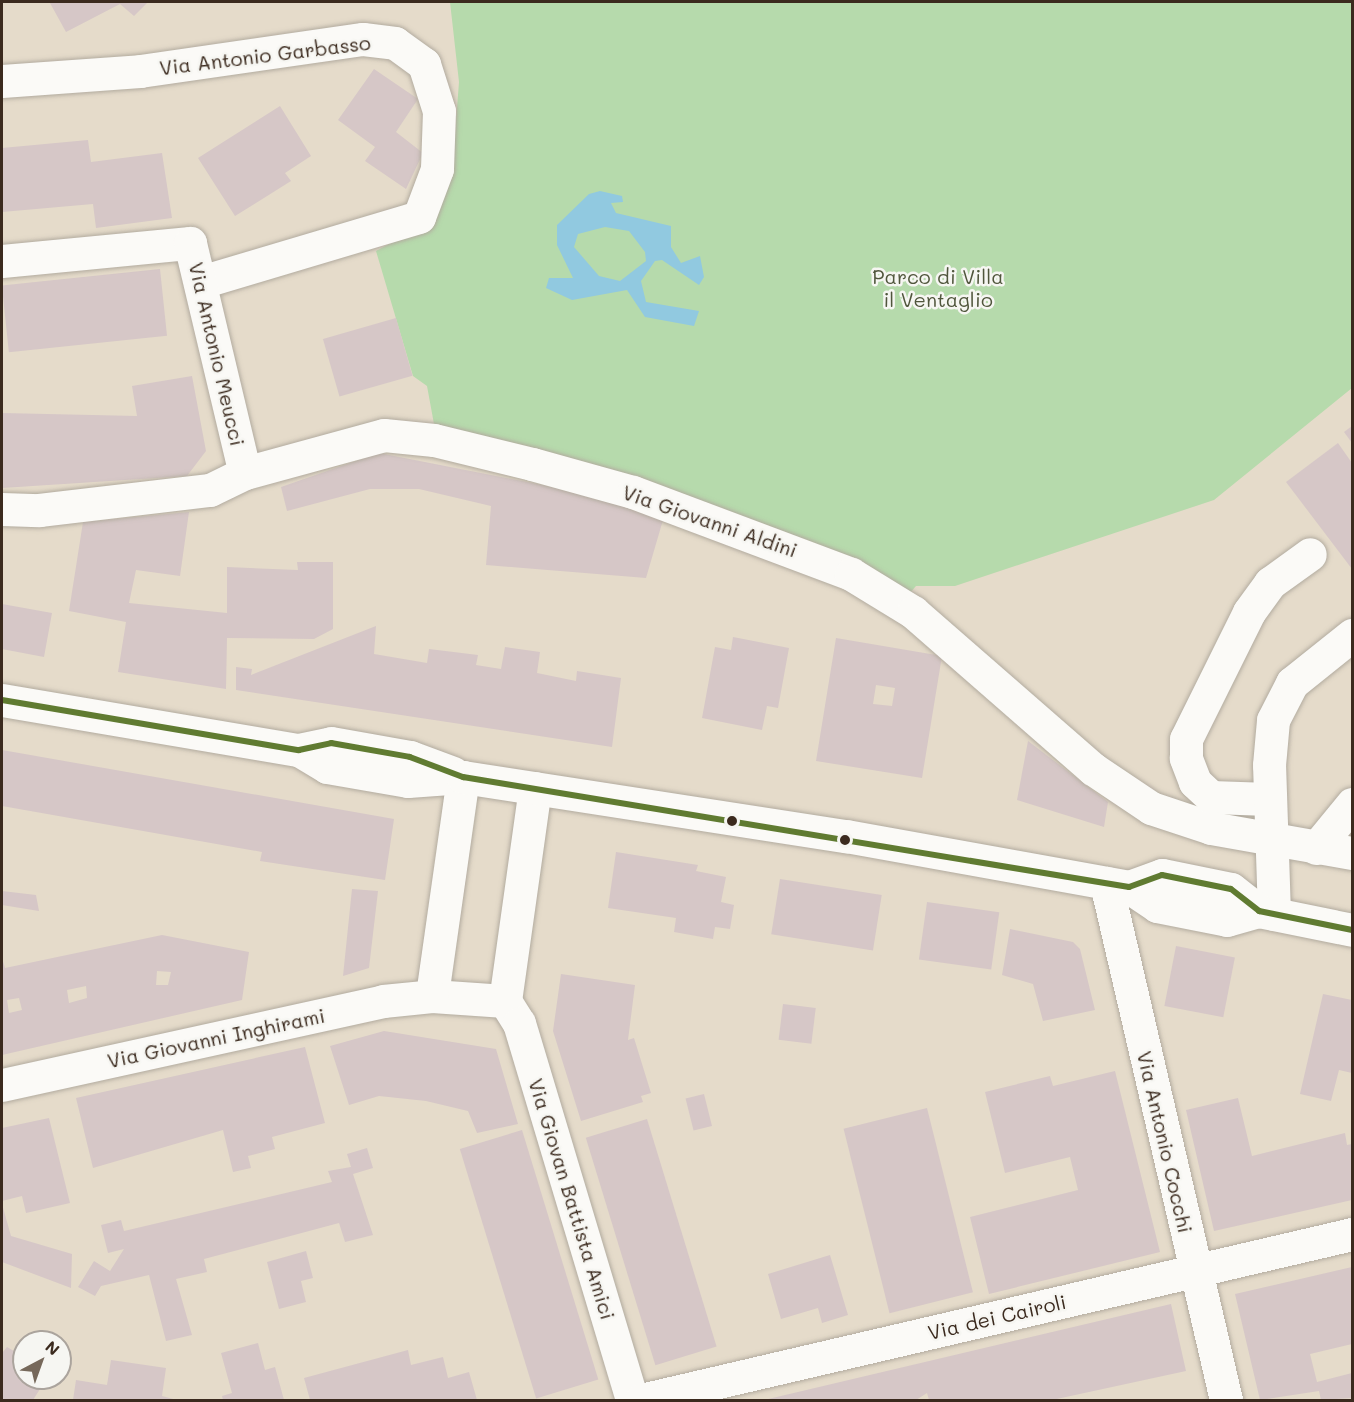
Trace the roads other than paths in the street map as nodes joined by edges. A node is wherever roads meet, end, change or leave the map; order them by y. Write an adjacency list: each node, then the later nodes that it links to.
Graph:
1 (2, 81): 3 (street, Via Antonio Garbasso)
2 (2, 261): 3 (street, Via Antonio Meucci)
3 (201, 282): 4 (street, Via Antonio Meucci)
4 (245, 473): 5 (street, Via Giovanni Aldini); 13 (street, Via Giovanni Aldini)
5 (2, 509)
6 (1310, 555): 11 (street)
7 (1353, 635): 11 (street)
8 (2, 700): 9 (street)
9 (463, 777): 10 (street); 19 (street)
10 (535, 788): 16 (street); 20 (street)
11 (1269, 799): 13 (street)
12 (1353, 804): 14 (street)
13 (1272, 841): 14 (street, Via Giovanni Aldini); 17 (street)
14 (1316, 848): 15 (street, Via Giovanni Aldini)
15 (1353, 853)
16 (1118, 885): 17 (street); 23 (street, Via Antonio Cocchi)
17 (1267, 912): 18 (street)
18 (1353, 930)
19 (432, 996): 20 (street, Via Giovanni Inghirami); 21 (street, Via Giovanni Inghirami)
20 (505, 1001): 24 (street, Via Giovan Battista Amici)
21 (2, 1085)
22 (1353, 1233): 23 (street, Via dei Cairoli)
23 (1195, 1272): 25 (street, Via dei Cairoli); 26 (street, Via Antonio Cocchi)
24 (632, 1401)
25 (640, 1401)
26 (1226, 1401)

